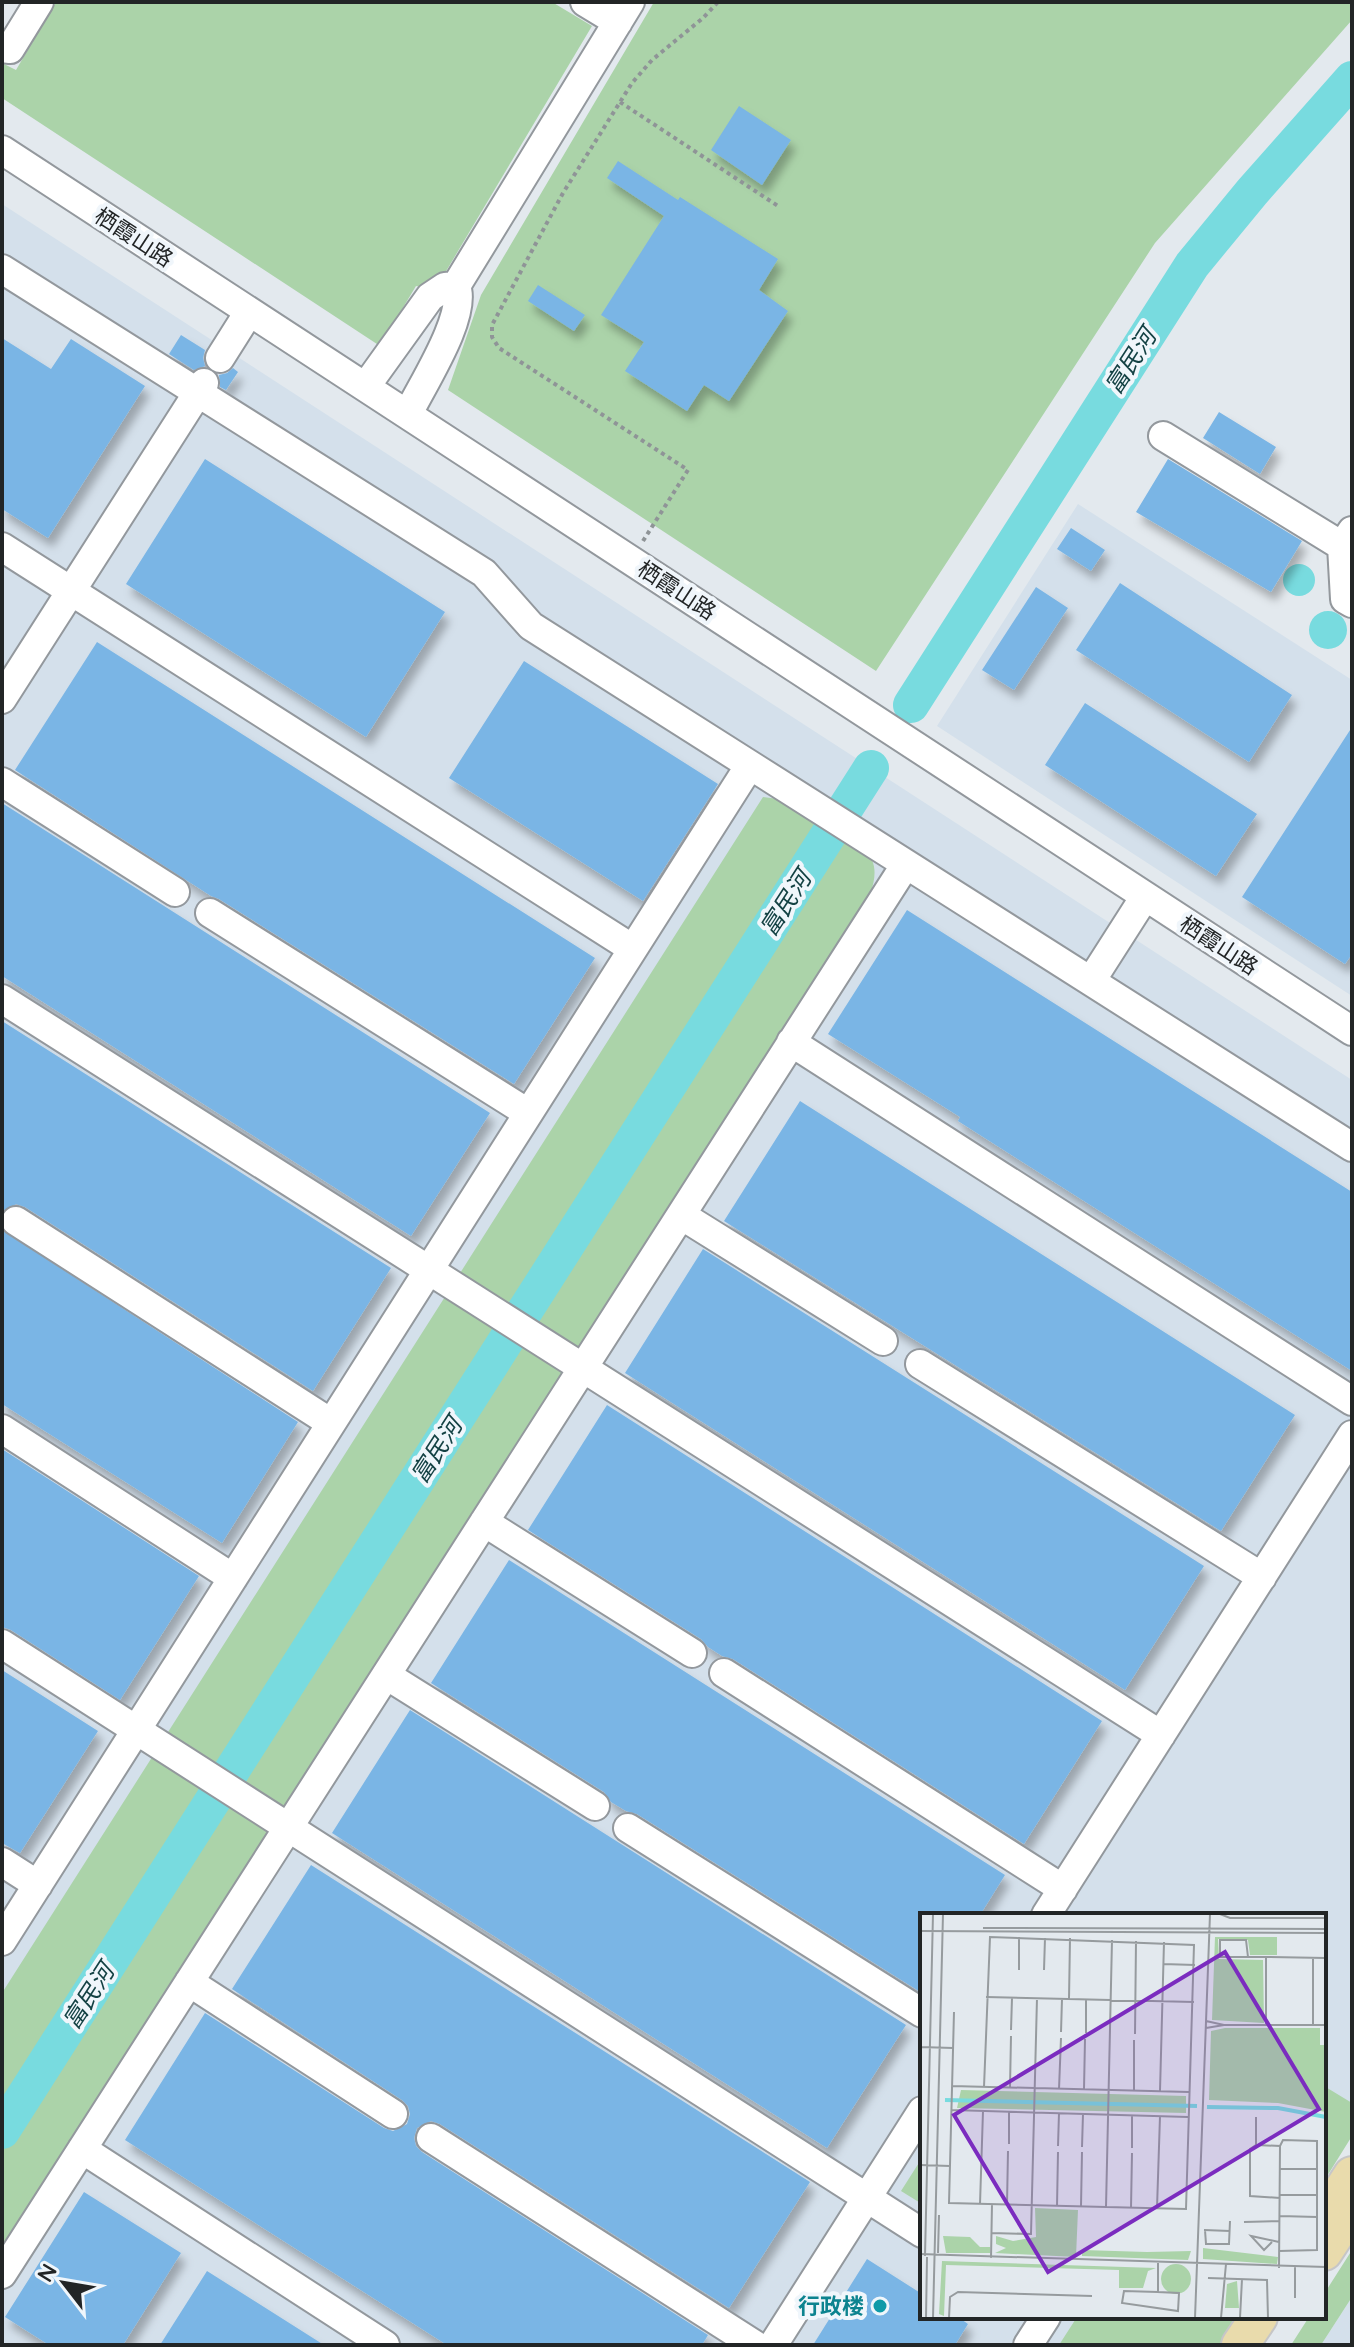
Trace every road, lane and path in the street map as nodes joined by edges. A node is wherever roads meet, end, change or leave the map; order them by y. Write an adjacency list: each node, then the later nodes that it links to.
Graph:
1 (39, 2): 5 (street)
2 (585, 2): 4 (street)
3 (718, 2): 6 (path)
4 (624, 12): 10 (street)
5 (2, 48)
6 (620, 102): 8 (path); 19 (path)
7 (2, 150): 11 (street, 栖霞山路)
8 (778, 206)
9 (2, 269): 14 (street)
10 (456, 286): 13 (street); 15 (street)
11 (249, 312): 12 (street); 13 (street, 栖霞山路)
12 (220, 358)
13 (366, 386): 15 (street, 栖霞山路)
14 (201, 388): 20 (street); 23 (street)
15 (408, 414): 19 (street, 栖霞山路)
16 (1163, 436): 17 (street)
17 (1347, 538): 21 (street)
18 (2, 547): 20 (street)
19 (631, 560): 27 (street, 栖霞山路)
20 (71, 591): 22 (street); 29 (street)
21 (1352, 603)
22 (2, 699)
23 (750, 765): 25 (street); 29 (street)
24 (2, 782): 26 (street)
25 (906, 864): 30 (street); 33 (street)
26 (175, 892)
27 (1144, 898): 30 (street); 32 (street, 栖霞山路)
28 (210, 913): 34 (street)
29 (633, 949): 34 (street)
30 (1091, 981): 35 (street)
31 (2, 999): 38 (street)
32 (1352, 1031)
33 (791, 1042): 36 (street); 42 (street)
34 (528, 1113): 38 (street)
35 (1352, 1147)
36 (681, 1215): 39 (street); 41 (street)
37 (16, 1221): 43 (street)
38 (429, 1270): 41 (street); 43 (street)
39 (883, 1341)
40 (920, 1364): 47 (street)
41 (583, 1368): 46 (street); 54 (street)
42 (1352, 1401)
43 (331, 1423): 48 (street)
44 (2, 1429): 48 (street)
45 (1352, 1435): 47 (street)
46 (484, 1522): 50 (street); 52 (street)
47 (1262, 1577): 54 (street)
48 (233, 1578): 53 (street)
49 (2, 1644): 53 (street)
50 (692, 1653)
51 (724, 1673): 60 (street)
52 (386, 1675): 55 (street); 56 (street)
53 (136, 1730): 56 (street); 59 (street)
54 (1161, 1735): 60 (street)
55 (595, 1806)
56 (288, 1827): 63 (street); 70 (street)
57 (628, 1828): 64 (street)
58 (2, 1862): 59 (street)
59 (38, 1885): 62 (street)
60 (1063, 1889): 61 (street)
61 (1047, 1913)
62 (2, 1941)
63 (189, 1982): 65 (street); 68 (street)
64 (920, 2012)
65 (393, 2114)
66 (920, 2114): 70 (street)
67 (431, 2138): 80 (street)
68 (82, 2149): 75 (street); 79 (street)
69 (1352, 2175): 72 (main road)
70 (867, 2198): 73 (street); 81 (street)
71 (1352, 2209): 74 (main road)
72 (1326, 2215)
73 (920, 2232)
74 (1326, 2249)
75 (2, 2274)
76 (1045, 2319): 82 (street)
77 (1258, 2319): 83 (main road)
78 (1281, 2319): 84 (main road)
79 (385, 2345)
80 (755, 2345)
81 (773, 2345)
82 (1028, 2345)
83 (1240, 2345)
84 (1263, 2345)

